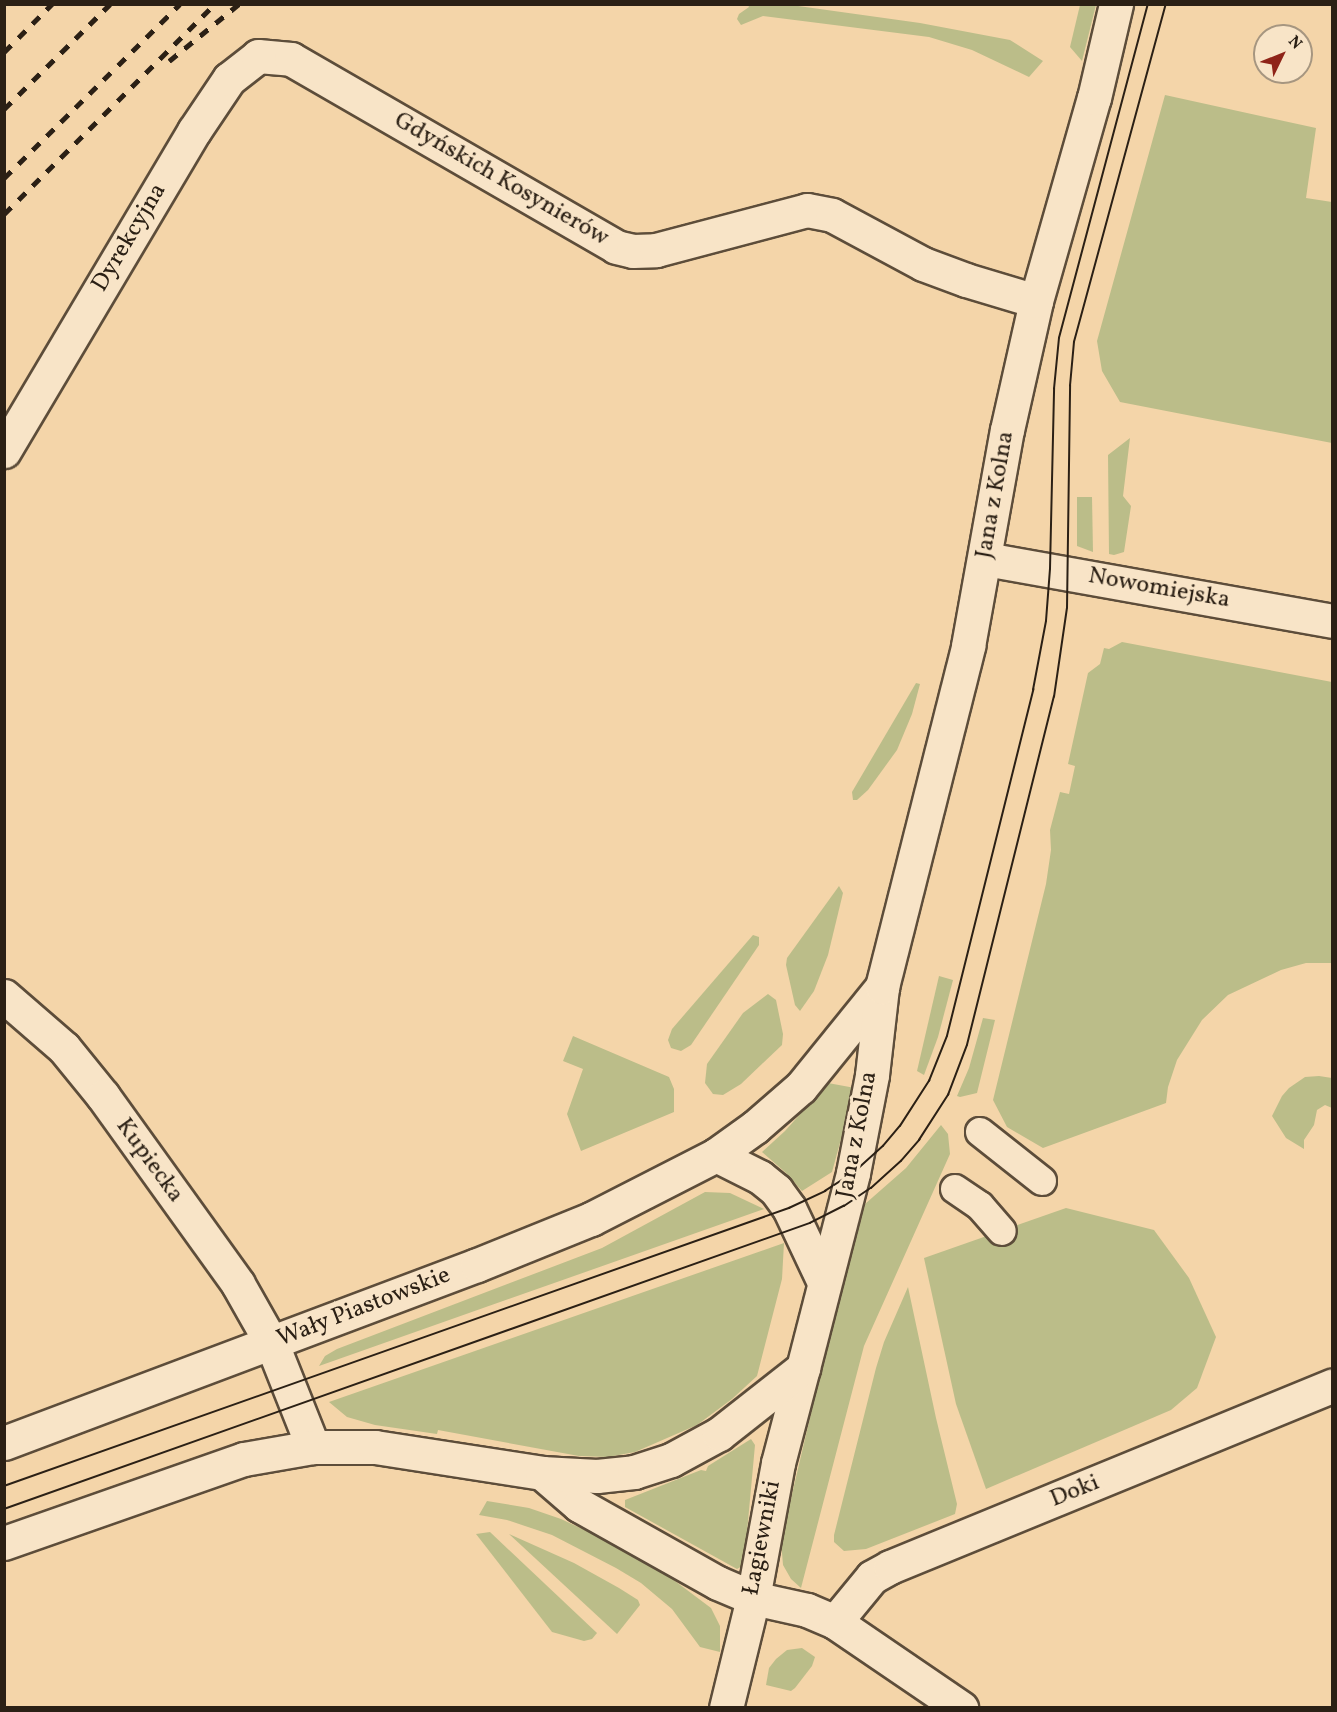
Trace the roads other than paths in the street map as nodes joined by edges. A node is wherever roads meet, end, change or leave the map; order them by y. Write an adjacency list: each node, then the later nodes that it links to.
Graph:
1 (1116, 4): 3 (main road, Jana z Kolna)
2 (280, 57): 3 (main road, Gdyńskich Kosynierów); 4 (main road, Dyrekcyjna)
3 (1036, 301): 5 (main road, Jana z Kolna)
4 (4, 451)
5 (985, 559): 6 (main road, Nowomiejska); 7 (main road, Jana z Kolna)
6 (1332, 621)
7 (882, 987): 10 (main road, Jana z Kolna); 14 (main road, Jana z Kolna)
8 (4, 996): 15 (main road, Kupiecka)
9 (980, 1132): 11 (street)
10 (716, 1155): 14 (main road); 15 (main road, Wały Piastowskie)
11 (1042, 1182)
12 (955, 1189): 13 (street)
13 (1002, 1231)
14 (824, 1282): 16 (main road)
15 (273, 1344): 18 (main road, Wały Piastowskie); 19 (main road, Kupiecka)
16 (803, 1368): 20 (main road); 22 (main road, Łagiewniki)
17 (1332, 1386): 23 (main road, Doki)
18 (4, 1443)
19 (313, 1447): 20 (main road); 21 (main road)
20 (542, 1473): 22 (main road)
21 (4, 1543)
22 (753, 1598): 23 (main road); 24 (main road, Łagiewniki)
23 (836, 1622): 25 (main road)
24 (726, 1707)
25 (961, 1707)

